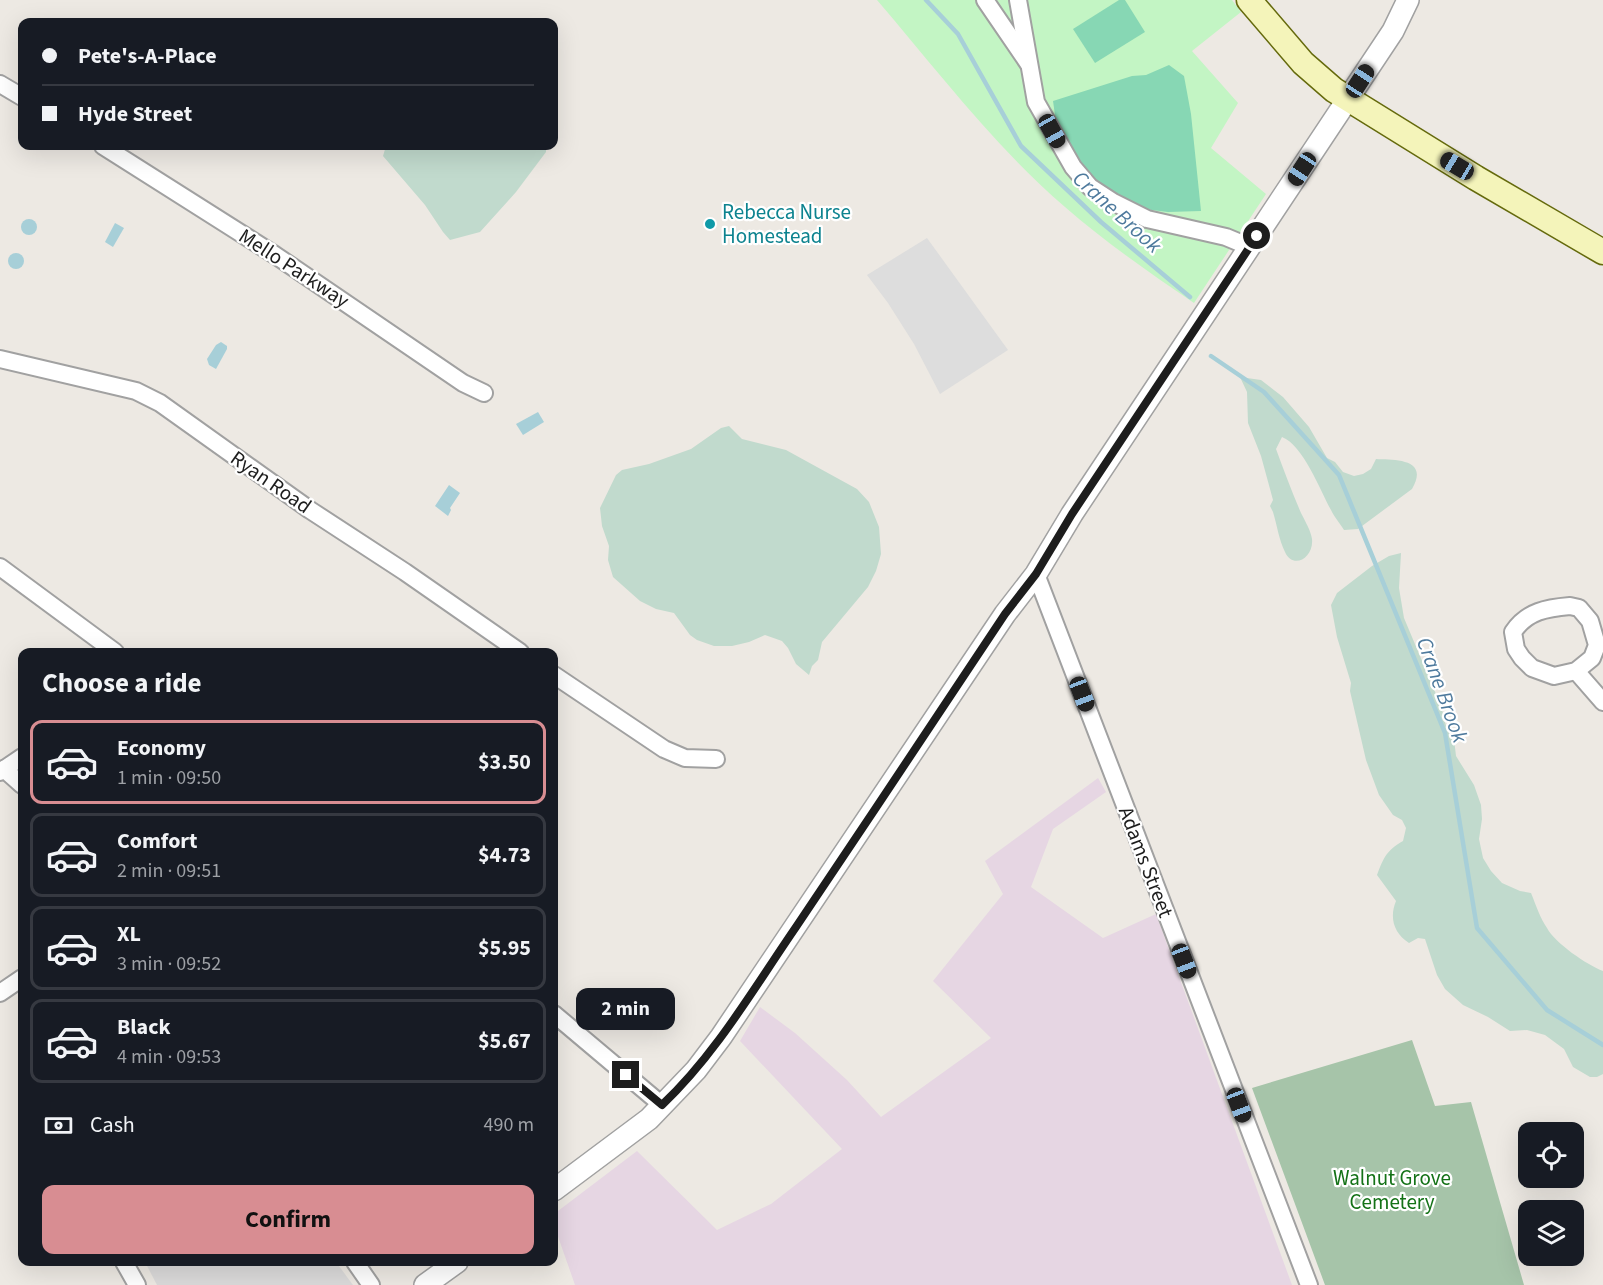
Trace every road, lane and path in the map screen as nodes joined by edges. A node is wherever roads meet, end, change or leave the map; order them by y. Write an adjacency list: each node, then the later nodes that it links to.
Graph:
1 (985, 0): 5 (street)
2 (1018, 0): 5 (street)
3 (1249, 0): 8 (main road)
4 (1408, 0): 8 (street)
5 (1030, 66): 10 (street)
6 (0, 84): 7 (street)
7 (18, 95)
8 (1348, 100): 10 (street); 11 (main road)
9 (109, 150): 13 (street, Mello Parkway)
10 (1250, 247): 15 (street)
11 (1603, 252)
12 (0, 359): 17 (street, Ryan Road)
13 (484, 393)
14 (0, 567): 16 (street)
15 (1036, 574): 28 (street); 36 (street, Adams Street)
16 (110, 648)
17 (514, 648)
18 (1576, 671): 18 (street); 20 (street)
19 (558, 678): 21 (street)
20 (1603, 702)
21 (716, 759)
22 (18, 760): 23 (street)
23 (2, 771): 24 (street)
24 (18, 781)
25 (18, 981): 26 (street)
26 (0, 993)
27 (558, 1017): 28 (street)
28 (662, 1105): 29 (street)
29 (558, 1188)
30 (126, 1266): 33 (street)
31 (358, 1266): 34 (street)
32 (451, 1266): 35 (street)
33 (137, 1285)
34 (371, 1285)
35 (425, 1285)
36 (1309, 1285)

